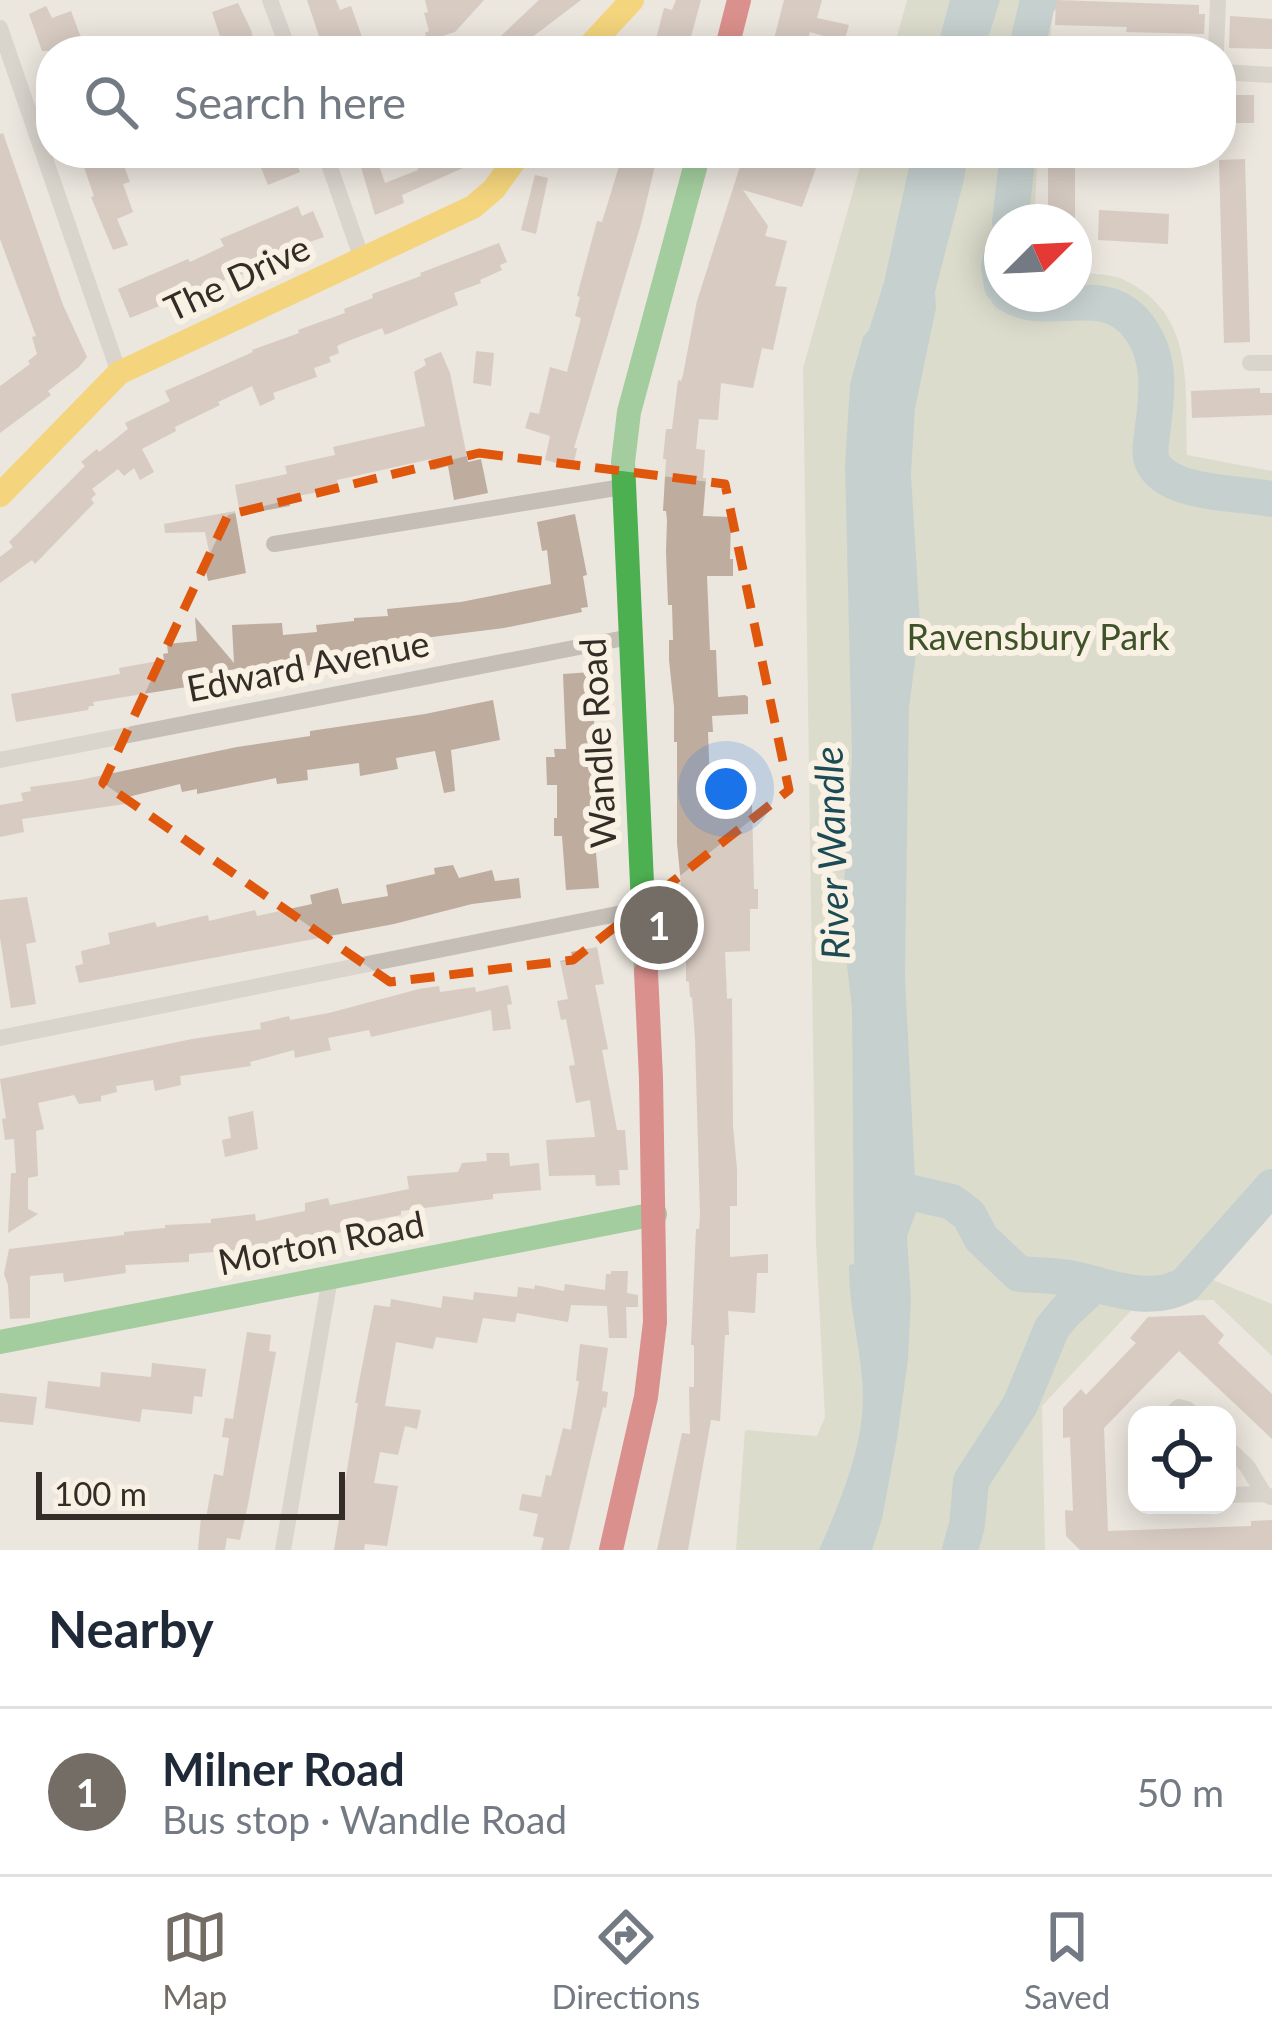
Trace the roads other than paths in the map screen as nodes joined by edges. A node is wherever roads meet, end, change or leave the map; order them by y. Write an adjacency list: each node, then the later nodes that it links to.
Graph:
1 (270, 0): 6 (street)
2 (632, 0): 7 (street)
3 (740, 0): 8 (street)
4 (1218, 0): 9 (street)
5 (0, 28): 12 (street)
6 (283, 36)
7 (599, 36)
8 (730, 36)
9 (1217, 36)
10 (1236, 73): 11 (street)
11 (1272, 75)
12 (36, 132)
13 (48, 168): 20 (street)
14 (330, 168): 17 (street)
15 (509, 168): 17 (street, The Drive)
16 (695, 168): 21 (street, Wandle Road)
17 (362, 259): 20 (street, The Drive)
18 (1250, 363): 19 (street)
19 (1272, 363)
20 (119, 373): 22 (street, The Drive)
21 (622, 487): 23 (street); 24 (street, Wandle Road)
22 (0, 495)
23 (274, 544)
24 (630, 637): 25 (street, Edward Avenue); 26 (street, Wandle Road)
25 (0, 760)
26 (642, 909): 27 (street); 28 (street, Wandle Road)
27 (0, 1038)
28 (655, 1214): 29 (street, Morton Road); 35 (street, Wandle Road)
29 (330, 1278): 30 (street, Morton Road); 34 (street)
30 (0, 1342)
31 (1236, 1456): 33 (street)
32 (1236, 1496): 33 (street)
33 (1268, 1496)
34 (283, 1550)
35 (610, 1550)

